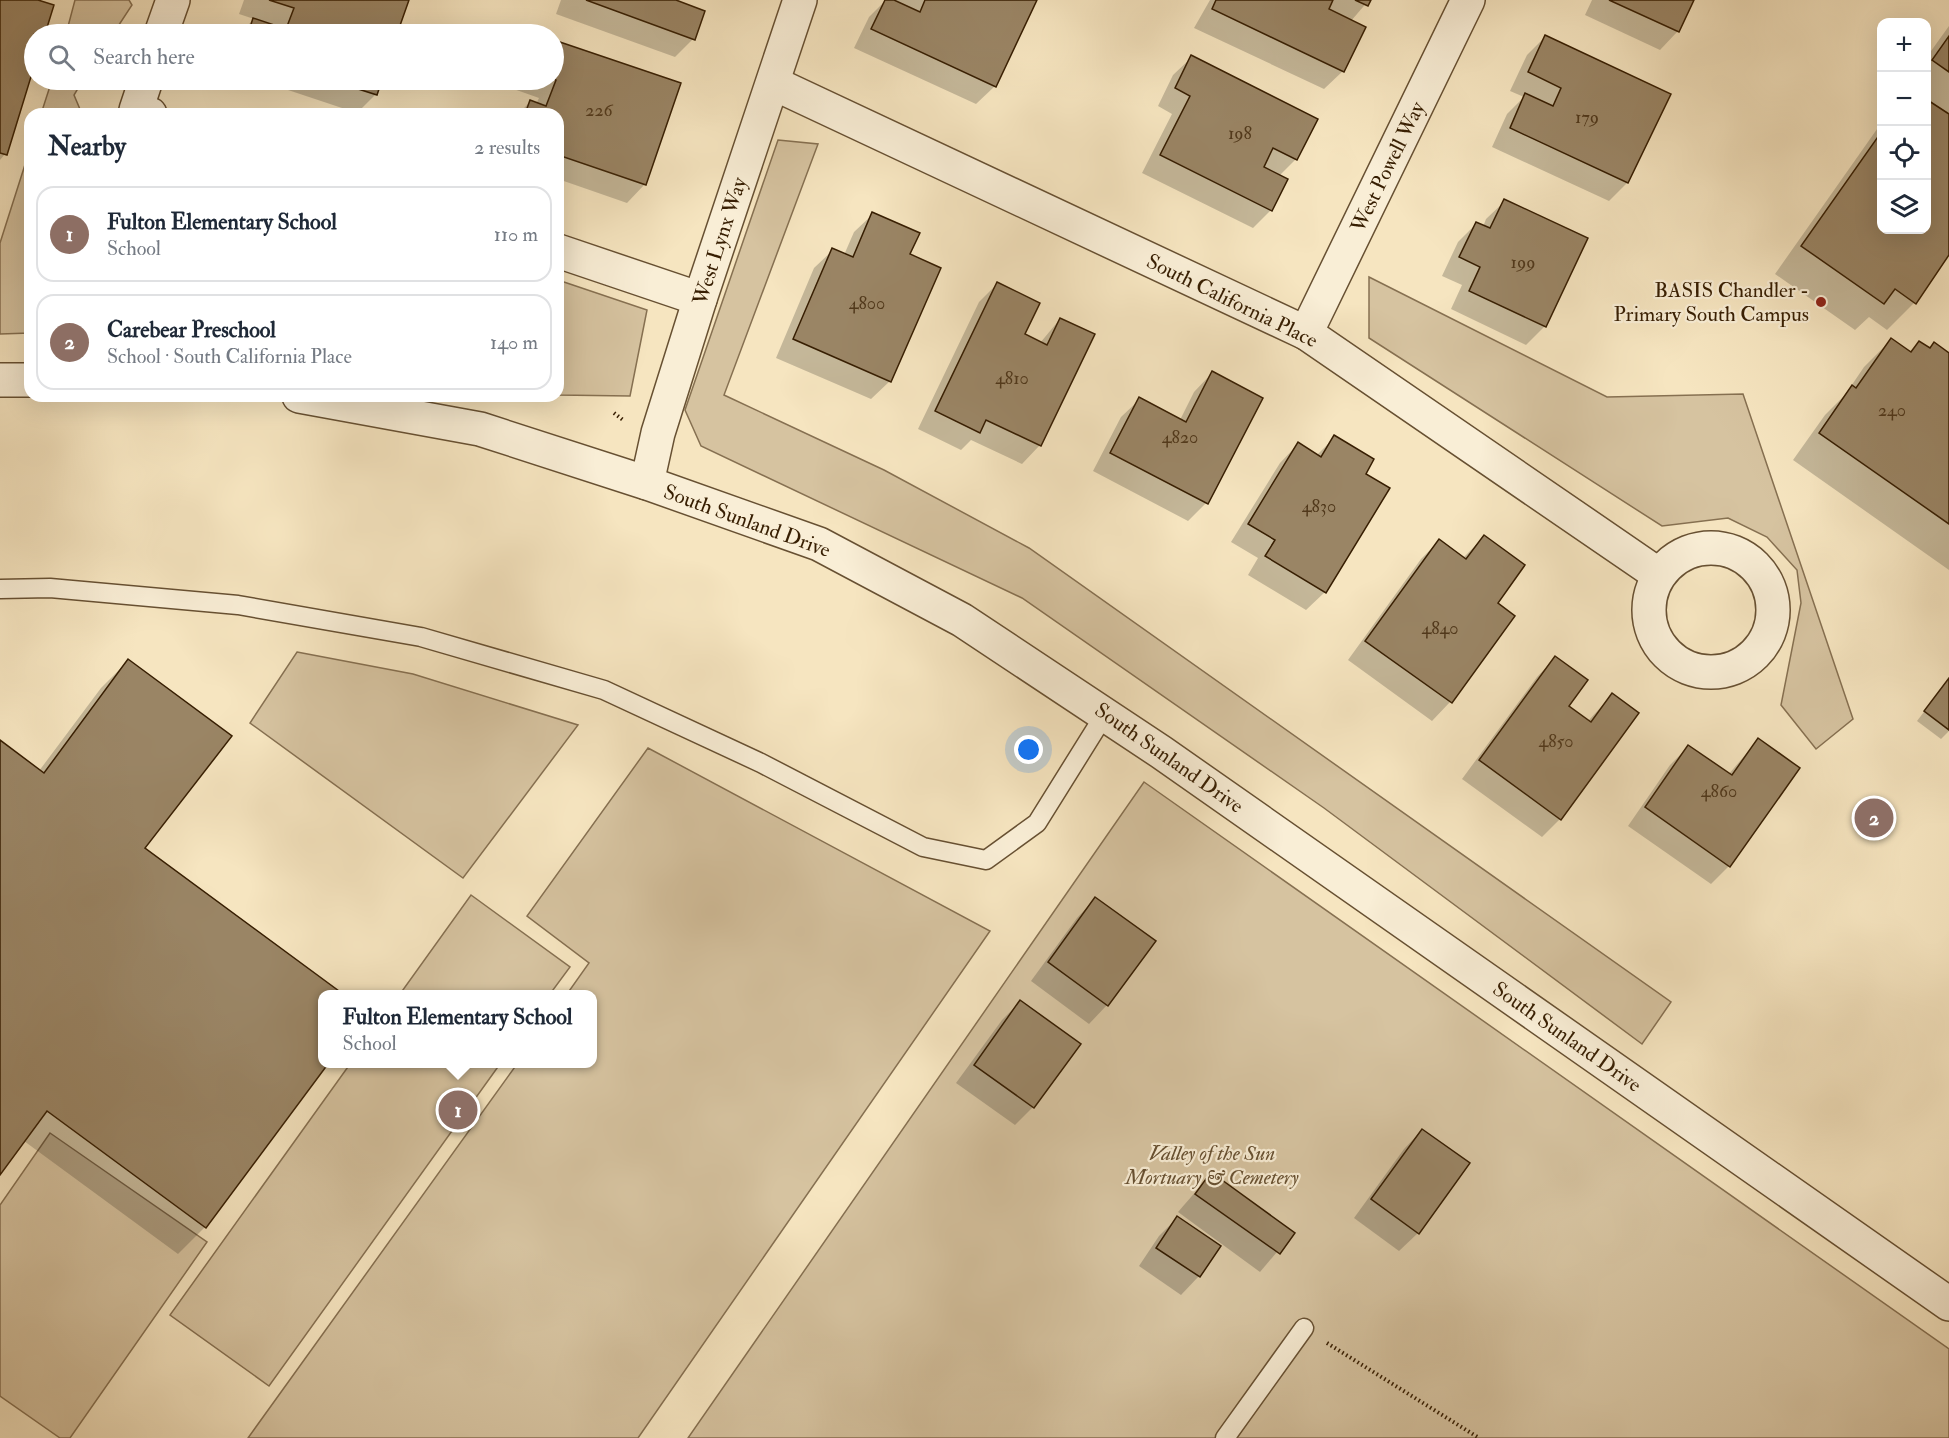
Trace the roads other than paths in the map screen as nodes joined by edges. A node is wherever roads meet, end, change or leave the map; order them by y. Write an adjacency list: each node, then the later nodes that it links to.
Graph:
1 (173, 0): 4 (street)
2 (800, 0): 5 (street, West Lynx Way)
3 (1468, 0): 8 (street, West Powell Way)
4 (165, 24)
5 (773, 83): 7 (street, West Lynx Way); 8 (street, South California Place)
6 (564, 252): 7 (street)
7 (700, 298): 12 (street, West Lynx Way)
8 (1306, 333): 13 (street, South California Place)
9 (0, 380): 10 (street)
10 (24, 380)
11 (332, 402): 12 (street, South Sunland Drive)
12 (647, 483): 15 (street, South Sunland Drive)
13 (1659, 575)
14 (0, 589): 15 (lane)
15 (1105, 714): 16 (street, South Sunland Drive)
16 (1949, 1304)
17 (1304, 1328): 18 (lane)
18 (1225, 1438)

